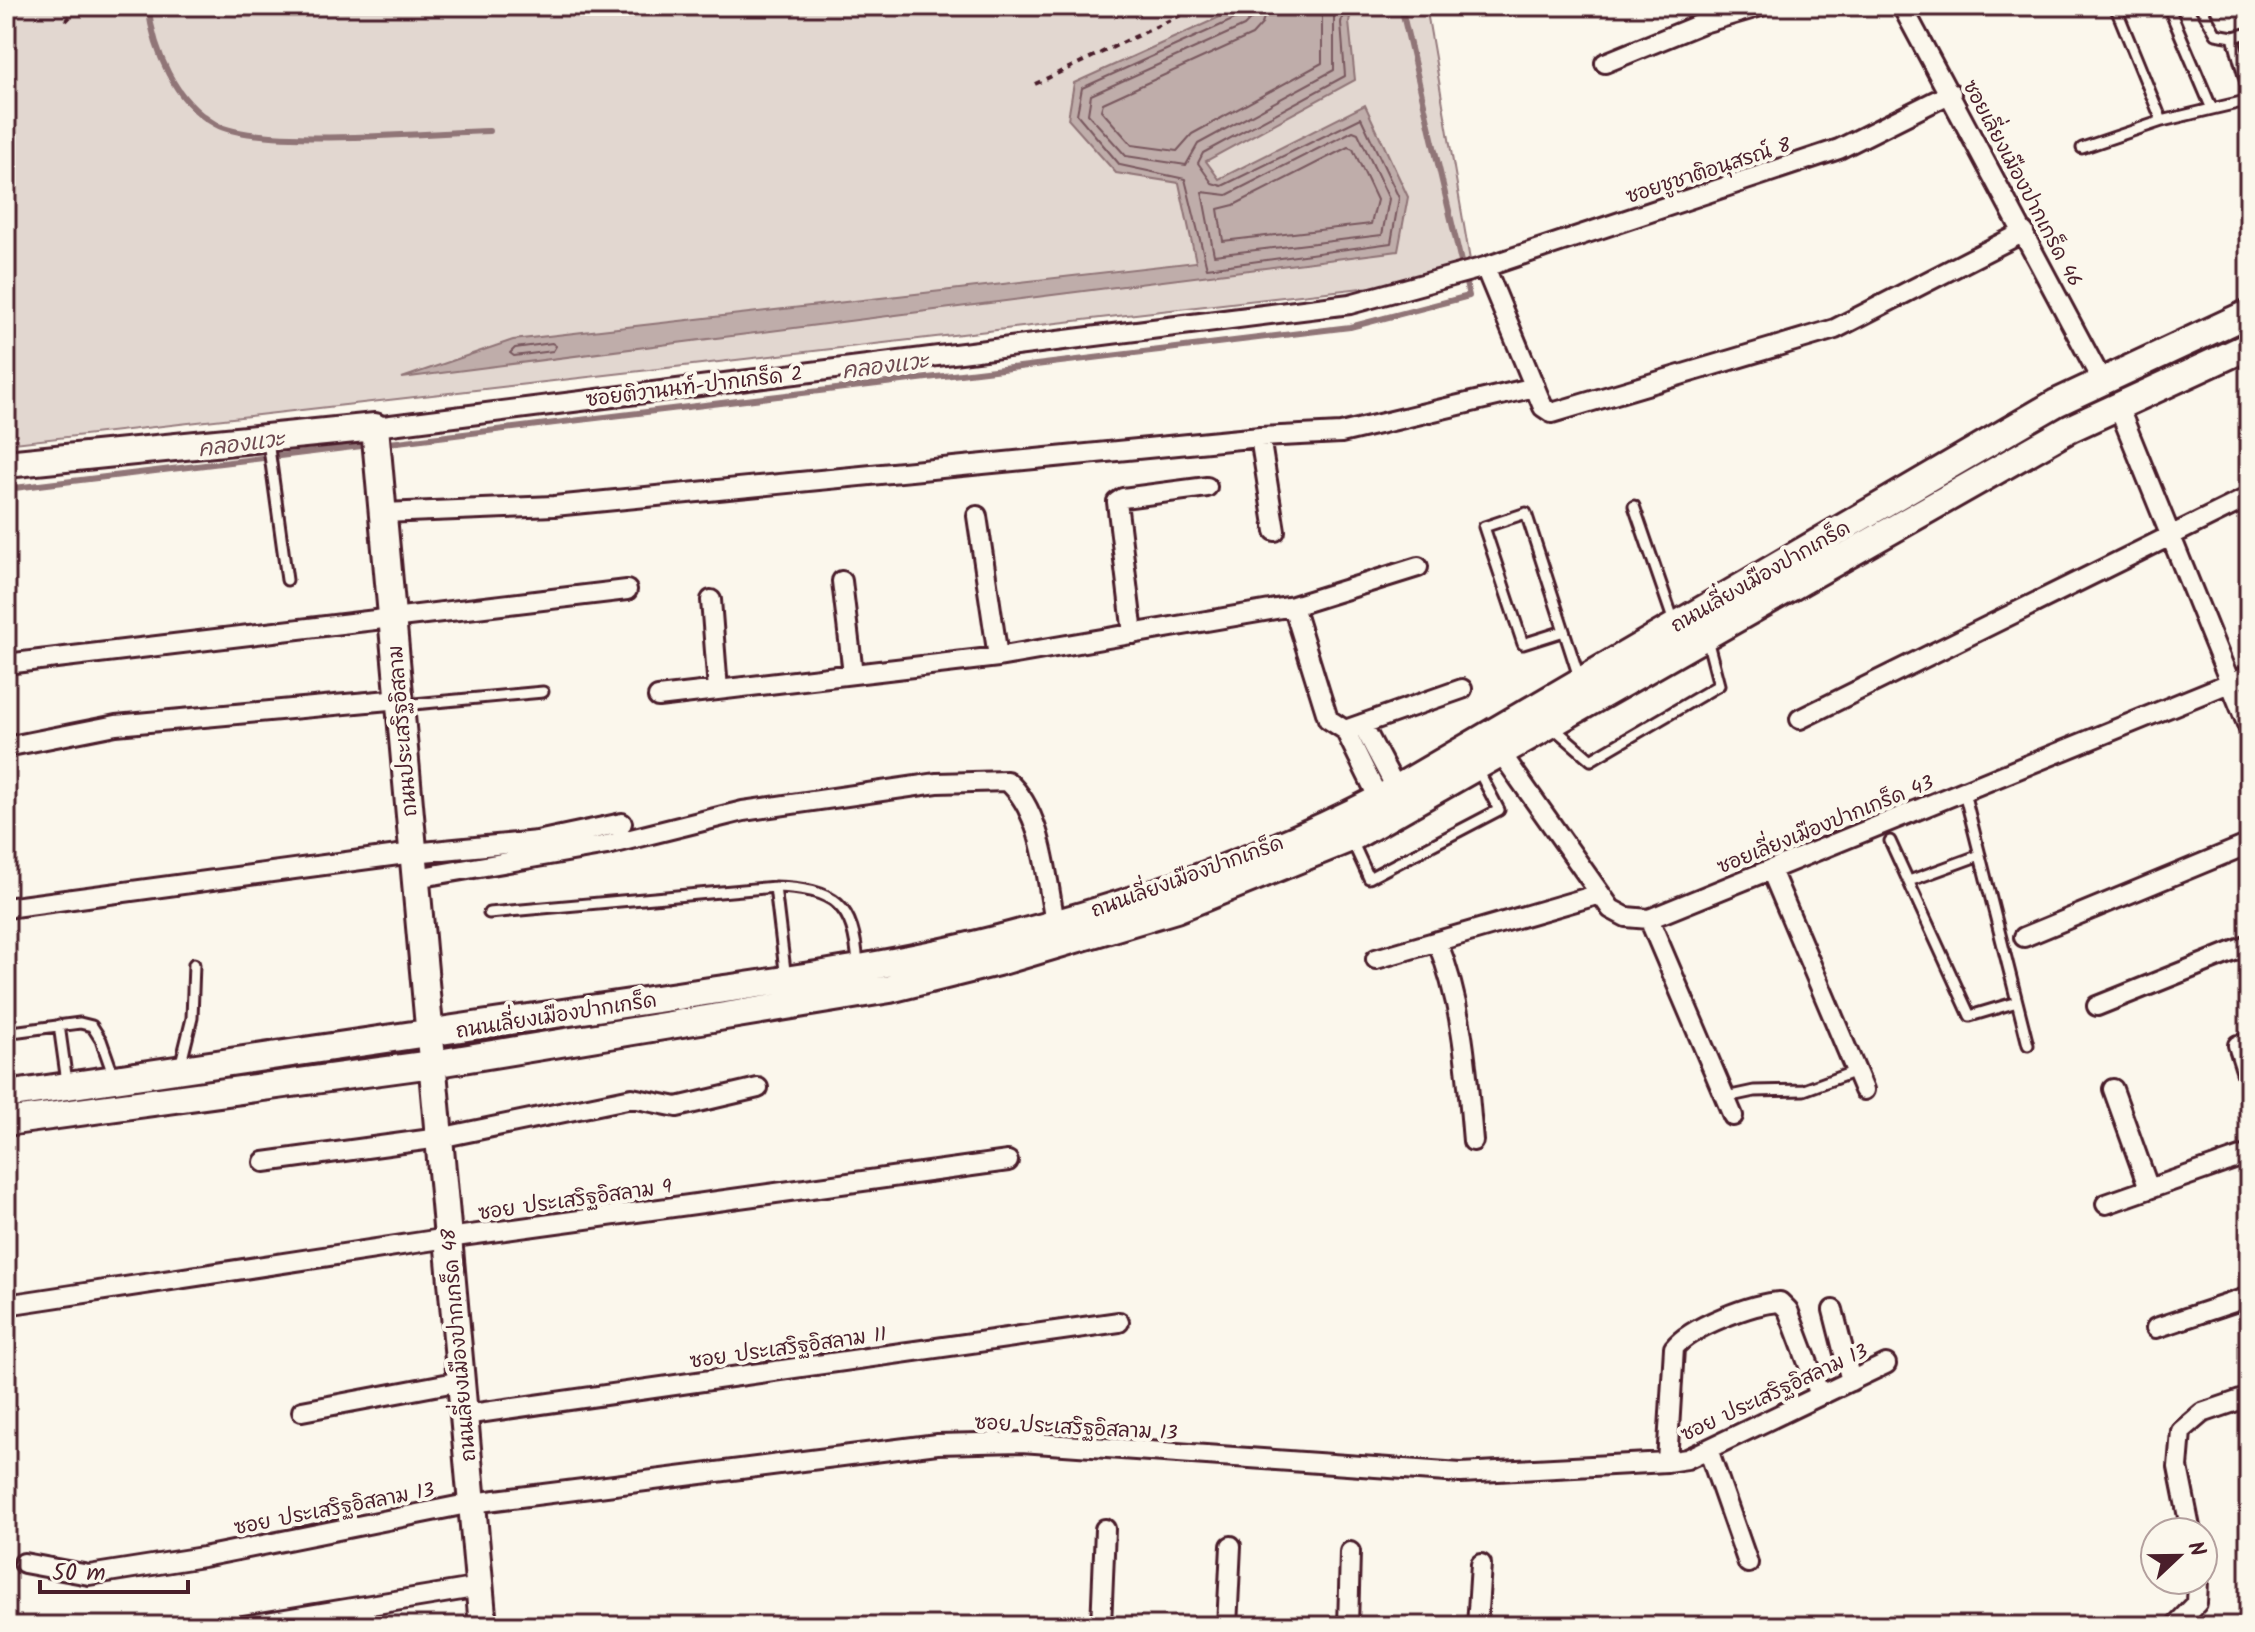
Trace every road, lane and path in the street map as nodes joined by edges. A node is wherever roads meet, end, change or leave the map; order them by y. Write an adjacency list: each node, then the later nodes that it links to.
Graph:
1 (80, 6): 8 (path)
2 (1200, 6): 12 (path)
3 (1761, 6): 11 (street)
4 (1902, 6): 13 (street, ซอยเลี่ยงเมืองปากเกร็ด 46)
5 (2115, 6): 16 (lane)
6 (2168, 6): 15 (lane)
7 (2200, 6): 10 (lane)
8 (66, 21)
9 (2249, 33): 10 (lane)
10 (2233, 37): 14 (lane)
11 (1605, 63)
12 (1035, 84)
13 (1951, 93): 18 (street, ซอยเลี่ยงเมืองปากเกร็ด 46); 19 (street, ซอยชูชาติอนุสรณ์ 8)
14 (2249, 95): 15 (lane)
15 (2212, 109): 16 (lane)
16 (2162, 121): 17 (lane)
17 (2082, 148)
18 (2024, 232): 22 (street, ซอยเลี่ยงเมืองปากเกร็ด 46); 23 (street)
19 (1471, 271): 23 (street); 26 (street, ซอยติวานนท์-ปากเกร็ด 2)
20 (2249, 313): 22 (main road, ถนนเลี่ยงเมืองปากเกร็ด)
21 (2249, 346): 24 (main road, ถนนเลี่ยงเมืองปากเกร็ด)
22 (2103, 383): 43 (main road, ถนนเลี่ยงเมืองปากเกร็ด)
23 (1535, 387): 25 (street)
24 (2118, 406): 35 (street); 46 (main road, ถนนเลี่ยงเมืองปากเกร็ด)
25 (1260, 437): 32 (street); 34 (street)
26 (376, 439): 27 (main road, ซอยติวานนท์-ปากเกร็ด 2); 32 (main road, ถนนประเสริฐอิสลาม)
27 (268, 442): 28 (main road, ซอยติวานนท์-ปากเกร็ด 2); 37 (lane)
28 (6, 464)
29 (1207, 487): 45 (street)
30 (2249, 497): 35 (street)
31 (1634, 506): 43 (lane)
32 (383, 513): 42 (main road, ถนนประเสริฐอิสลาม)
33 (977, 516): 47 (street)
34 (1275, 531)
35 (2170, 534): 50 (street); 57 (street)
36 (1418, 567): 41 (street)
37 (287, 580)
38 (842, 581): 49 (street)
39 (627, 590): 42 (street)
40 (711, 600): 53 (street)
41 (1293, 606): 45 (street); 59 (street)
42 (392, 615): 48 (street); 56 (main road, ถนนประเสริฐอิสลาม)
43 (1675, 625): 51 (main road, ถนนเลี่ยงเมืองปากเกร็ด)
44 (1564, 631): 44 (lane); 51 (lane)
45 (1133, 634): 47 (street)
46 (1706, 636): 58 (main road, ถนนเลี่ยงเมืองปากเกร็ด); 58 (lane)
47 (998, 657): 49 (street)
48 (6, 664)
49 (853, 674): 53 (street)
50 (2240, 679): 60 (street); 64 (street, ซอยเลี่ยงเมืองปากเกร็ด 43)
51 (1580, 680): 65 (main road, ถนนเลี่ยงเมืองปากเกร็ด)
52 (1462, 689): 59 (street)
53 (718, 690): 55 (street)
54 (543, 692): 56 (lane)
55 (658, 697)
56 (400, 702): 61 (street); 71 (main road, ถนนประเสริฐอิสลาม)
57 (1800, 719)
58 (1550, 725): 62 (main road, ถนนเลี่ยงเมืองปากเกร็ด)
59 (1354, 727): 65 (street)
60 (2249, 729)
61 (6, 747)
62 (1501, 753): 63 (main road, ถนนเลี่ยงเมืองปากเกร็ด); 75 (street)
63 (1476, 767): 67 (main road, ถนนเลี่ยงเมืองปากเกร็ด); 67 (lane)
64 (1964, 792): 70 (lane); 72 (street, ซอยเลี่ยงเมืองปากเกร็ด 43)
65 (1387, 793): 79 (main road, ถนนเลี่ยงเมืองปากเกร็ด)
66 (622, 823): 71 (street)
67 (1351, 838): 94 (main road, ถนนเลี่ยงเมืองปากเกร็ด)
68 (1890, 841): 73 (lane)
69 (2249, 844): 80 (street)
70 (1980, 855): 73 (lane); 87 (lane)
71 (414, 865): 76 (street); 79 (street); 91 (main road, ถนนประเสริฐอิสลาม)
72 (1771, 870): 78 (street, ซอยเลี่ยงเมืองปากเกร็ด 43); 96 (street)
73 (1909, 881): 87 (lane)
74 (775, 887): 77 (lane); 85 (lane); 86 (lane)
75 (1600, 894): 78 (street); 81 (street)
76 (6, 908)
77 (489, 913)
78 (1649, 919): 104 (street)
79 (1055, 922): 85 (main road, ถนนเลี่ยงเมืองปากเกร็ด)
80 (2024, 937)
81 (1437, 941): 83 (street); 108 (street)
82 (2249, 945): 88 (street)
83 (1376, 959)
84 (194, 964): 95 (lane)
85 (858, 968): 86 (main road, ถนนเลี่ยงเมืองปากเกร็ด)
86 (786, 979): 91 (main road, ถนนเลี่ยงเมืองปากเกร็ด)
87 (2017, 1002): 92 (lane)
88 (2097, 1006)
89 (59, 1025): 90 (lane); 97 (lane); 99 (lane)
90 (12, 1032)
91 (430, 1035): 94 (main road, ถนนประเสริฐอิสลาม); 95 (main road, ถนนเลี่ยงเมืองปากเกร็ด)
92 (2028, 1045)
93 (2238, 1045): 98 (street)
94 (432, 1064): 106 (main road, ถนนเลี่ยงเมืองปากเกร็ด); 107 (main road, ถนนเลี่ยงเมืองปากเกร็ด 48)
95 (179, 1071): 97 (main road, ถนนเลี่ยงเมืองปากเกร็ด)
96 (1856, 1071): 102 (street); 104 (lane)
97 (115, 1080): 99 (main road, ถนนเลี่ยงเมืองปากเกร็ด)
98 (2249, 1080)
99 (68, 1086): 103 (main road, ถนนเลี่ยงเมืองปากเกร็ด)
100 (758, 1088): 107 (street)
101 (2113, 1089): 112 (street)
102 (1864, 1090)
103 (6, 1095)
104 (1726, 1097): 105 (street)
105 (1733, 1116)
106 (6, 1122)
107 (439, 1138): 111 (street); 114 (main road, ถนนเลี่ยงเมืองปากเกร็ด 48)
108 (1473, 1141)
109 (2249, 1154): 112 (street)
110 (1008, 1161): 114 (street, ซอย ประเสริฐอิสลาม 9)
111 (264, 1162)
112 (2149, 1189): 113 (street)
113 (2106, 1204)
114 (448, 1238): 116 (street, ซอย ประเสริฐอิสลาม 9); 121 (main road, ถนนเลี่ยงเมืองปากเกร็ด 48)
115 (2249, 1297): 119 (street)
116 (6, 1305)
117 (1833, 1310): 122 (street)
118 (1119, 1322): 126 (street, ซอย ประเสริฐอิสลาม 11)
119 (2156, 1328)
120 (1886, 1364): 122 (street, ซอย ประเสริฐอิสลาม 13)
121 (461, 1381): 125 (street); 126 (main road, ถนนเลี่ยงเมืองปากเกร็ด 48)
122 (1851, 1381): 123 (street, ซอย ประเสริฐอิสลาม 13)
123 (1820, 1395): 127 (street, ซอย ประเสริฐอิสลาม 13); 128 (street)
124 (2249, 1397): 130 (street)
125 (302, 1411)
126 (464, 1415): 129 (main road, ถนนเลี่ยงเมืองปากเกร็ด 48)
127 (1708, 1449): 128 (street, ซอย ประเสริฐอิสลาม 13); 135 (street)
128 (1667, 1462): 129 (street, ซอย ประเสริฐอิสลาม 13)
129 (472, 1503): 134 (street, ซอย ประเสริฐอิสลาม 13); 137 (main road, ถนนเลี่ยงเมืองปากเกร็ด 48)
130 (2188, 1516)
131 (1105, 1529): 141 (street)
132 (1231, 1546): 142 (street)
133 (1350, 1552): 143 (street)
134 (24, 1563)
135 (1748, 1563)
136 (1481, 1564): 144 (street)
137 (480, 1587): 139 (street); 140 (main road, ถนนเลี่ยงเมืองปากเกร็ด 48)
138 (2197, 1596): 145 (street)
139 (243, 1626)
140 (483, 1626)
141 (1101, 1626)
142 (1227, 1626)
143 (1348, 1626)
144 (1477, 1626)
145 (2175, 1626)

